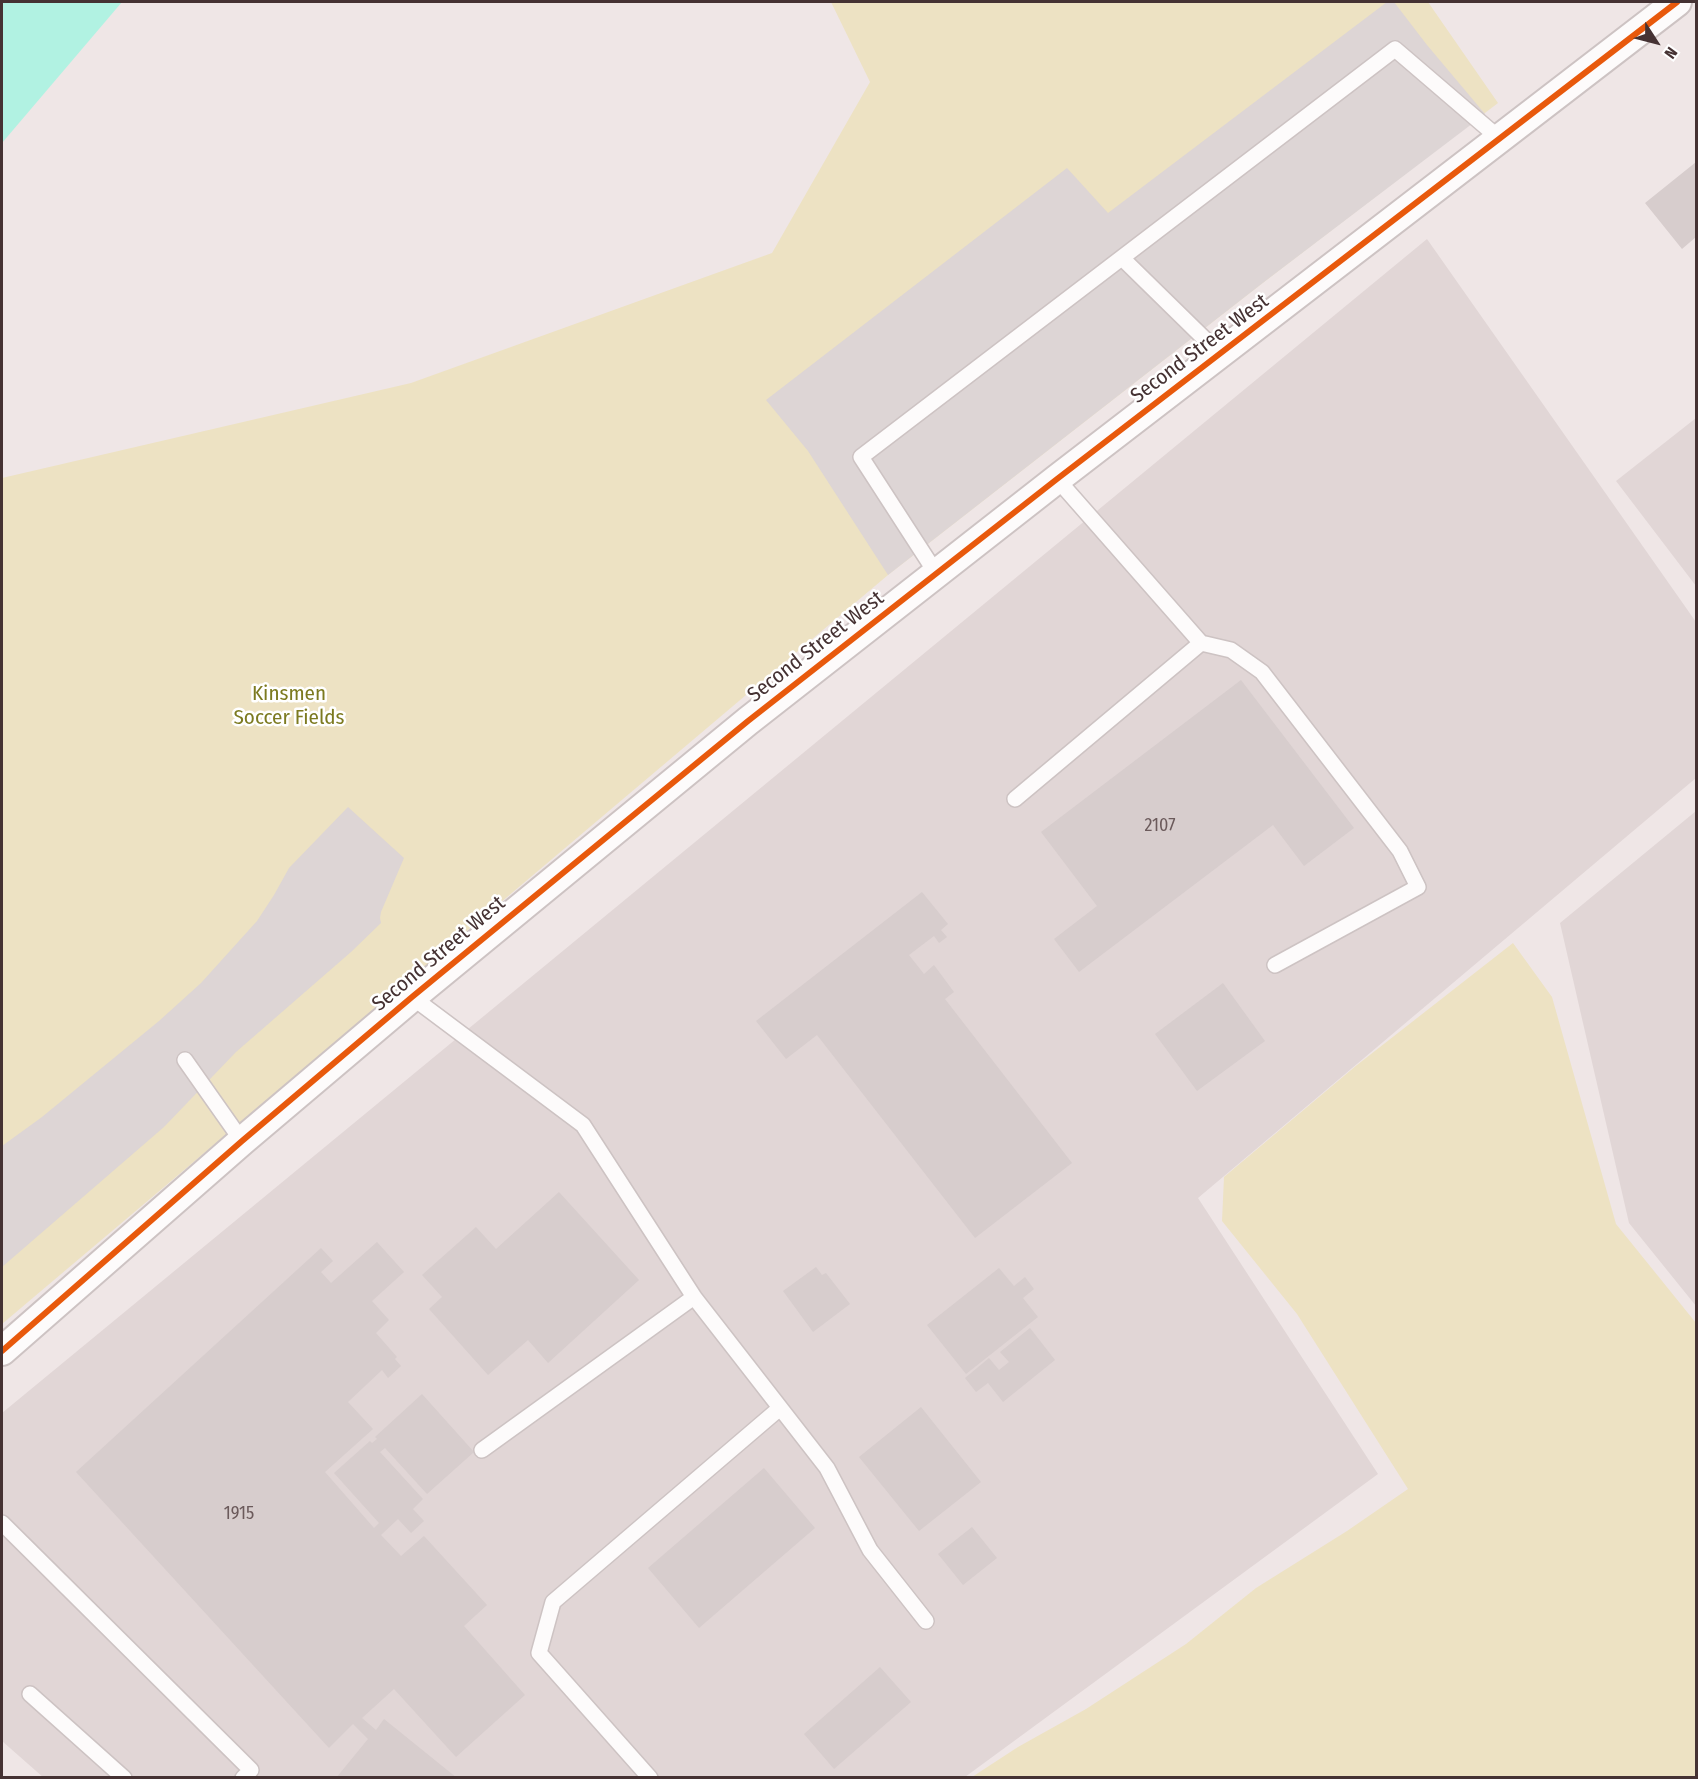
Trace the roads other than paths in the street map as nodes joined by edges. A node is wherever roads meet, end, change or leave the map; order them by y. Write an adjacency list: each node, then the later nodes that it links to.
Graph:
1 (1677, 2): 2 (street, Second Street West)
2 (1500, 139): 3 (lane); 4 (street, Second Street West)
3 (1122, 258): 4 (lane); 6 (lane)
4 (1220, 354): 5 (street, Second Street West)
5 (1057, 479): 6 (street, Second Street West); 7 (lane)
6 (936, 573): 10 (street, Second Street West)
7 (1201, 643): 8 (lane); 9 (lane)
8 (1015, 799)
9 (1275, 965)
10 (412, 997): 12 (street, Second Street West); 13 (lane)
11 (185, 1060): 12 (lane)
12 (242, 1141): 14 (street, Second Street West)
13 (694, 1297): 15 (lane); 16 (lane)
14 (2, 1351)
15 (780, 1408): 18 (lane); 22 (lane)
16 (482, 1450)
17 (2, 1523): 21 (lane)
18 (926, 1621)
19 (30, 1694): 20 (lane)
20 (124, 1778)
21 (243, 1778)
22 (650, 1778)

